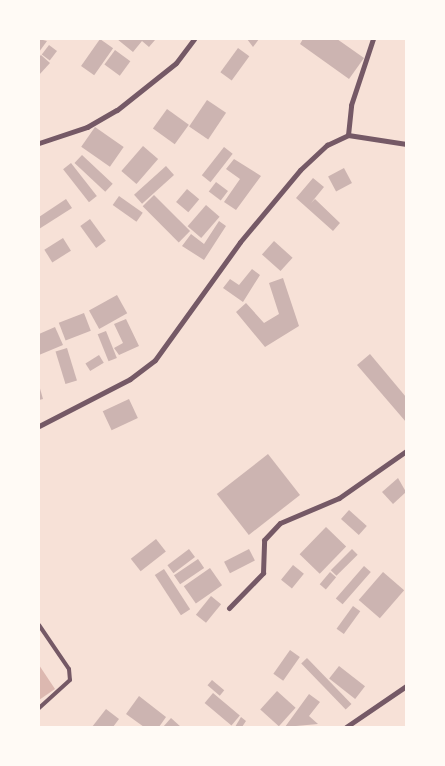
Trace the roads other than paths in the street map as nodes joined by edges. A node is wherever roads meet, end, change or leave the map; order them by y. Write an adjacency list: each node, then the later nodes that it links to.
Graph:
1 (194, 39): 4 (street)
2 (373, 39): 3 (street)
3 (348, 135): 5 (street); 6 (street)
4 (39, 143)
5 (406, 144)
6 (39, 426)
7 (406, 451): 8 (street)
8 (229, 608)
9 (39, 625): 11 (lane)
10 (406, 686): 12 (street)
11 (39, 708)
12 (346, 727)

